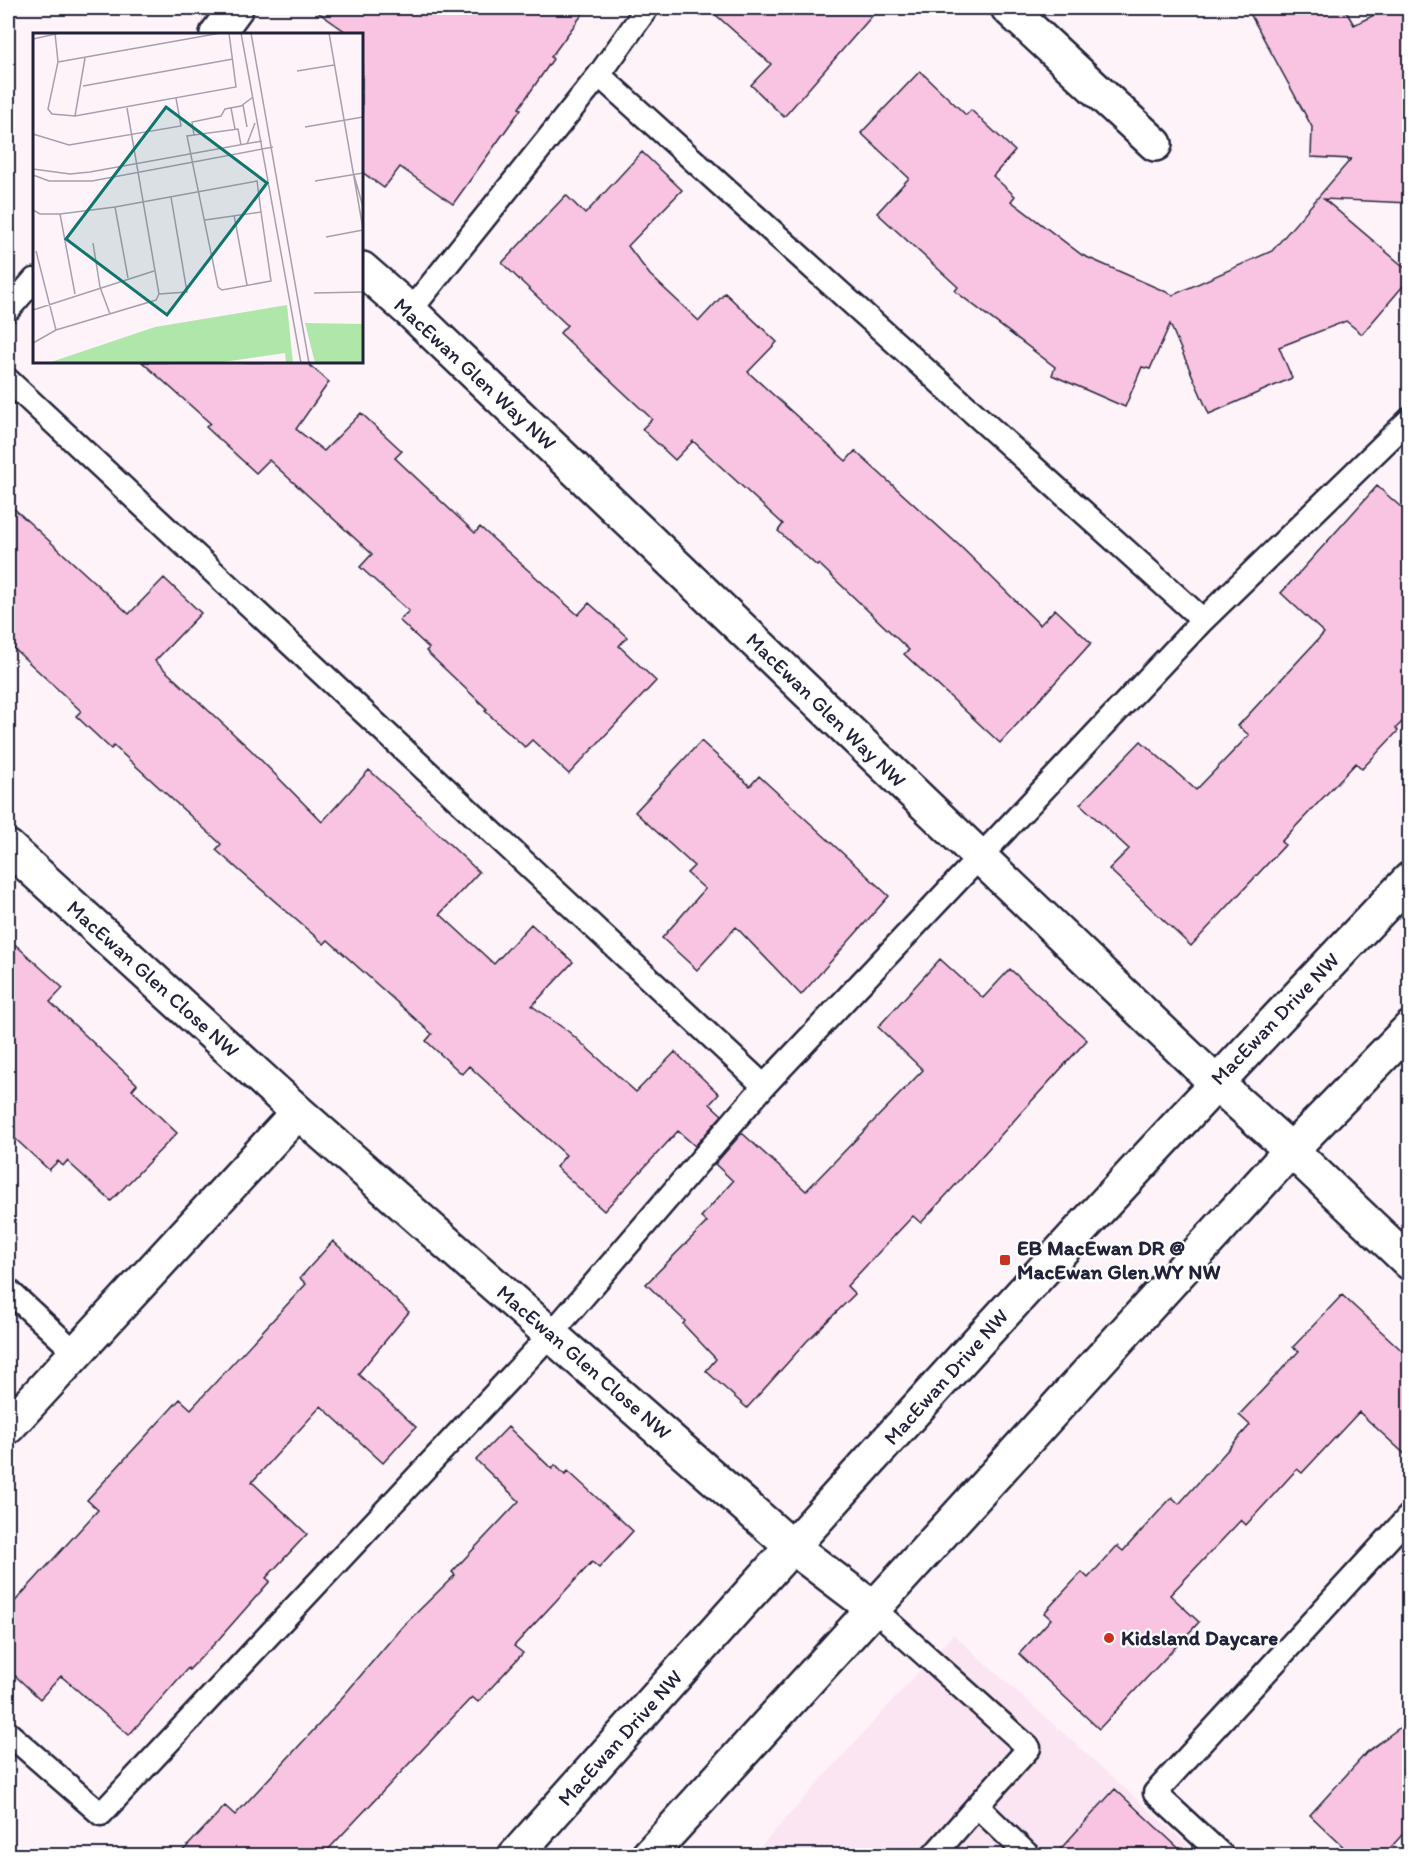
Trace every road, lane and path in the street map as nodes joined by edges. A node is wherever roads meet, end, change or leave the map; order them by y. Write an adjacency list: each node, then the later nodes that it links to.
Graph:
1 (236, 8): 4 (street)
2 (647, 8): 5 (lane)
3 (1008, 8): 6 (street)
4 (218, 33)
5 (599, 75): 10 (lane); 13 (lane)
6 (1155, 144)
7 (363, 270): 10 (street, MacEwan Glen Way NW)
8 (33, 281): 9 (lane)
9 (8, 310)
10 (410, 311): 15 (street, MacEwan Glen Way NW)
11 (8, 380): 19 (lane)
12 (1410, 419): 13 (lane)
13 (1203, 620): 15 (lane)
14 (8, 847): 20 (street, MacEwan Glen Close NW)
15 (981, 858): 18 (street, MacEwan Glen Way NW); 19 (lane)
16 (1410, 879): 18 (street, MacEwan Drive NW)
17 (1410, 1028): 21 (street)
18 (1215, 1082): 21 (street, MacEwan Glen Way NW); 28 (street, MacEwan Drive NW)
19 (764, 1086): 24 (lane)
20 (298, 1112): 24 (street, MacEwan Glen Close NW); 25 (street)
21 (1291, 1150): 22 (street, MacEwan Glen Way NW); 29 (street)
22 (1410, 1263)
23 (8, 1290): 25 (lane)
24 (552, 1333): 28 (street, MacEwan Glen Close NW); 30 (lane)
25 (76, 1353): 26 (street)
26 (8, 1427)
27 (1410, 1515): 36 (lane)
28 (791, 1546): 29 (street, MacEwan Glen Close NW); 32 (street, MacEwan Drive NW)
29 (874, 1609): 31 (lane); 33 (street)
30 (8, 1733)
31 (977, 1806): 34 (lane); 35 (lane)
32 (515, 1856)
33 (648, 1856)
34 (933, 1856)
35 (1029, 1856)
36 (1223, 1856)

